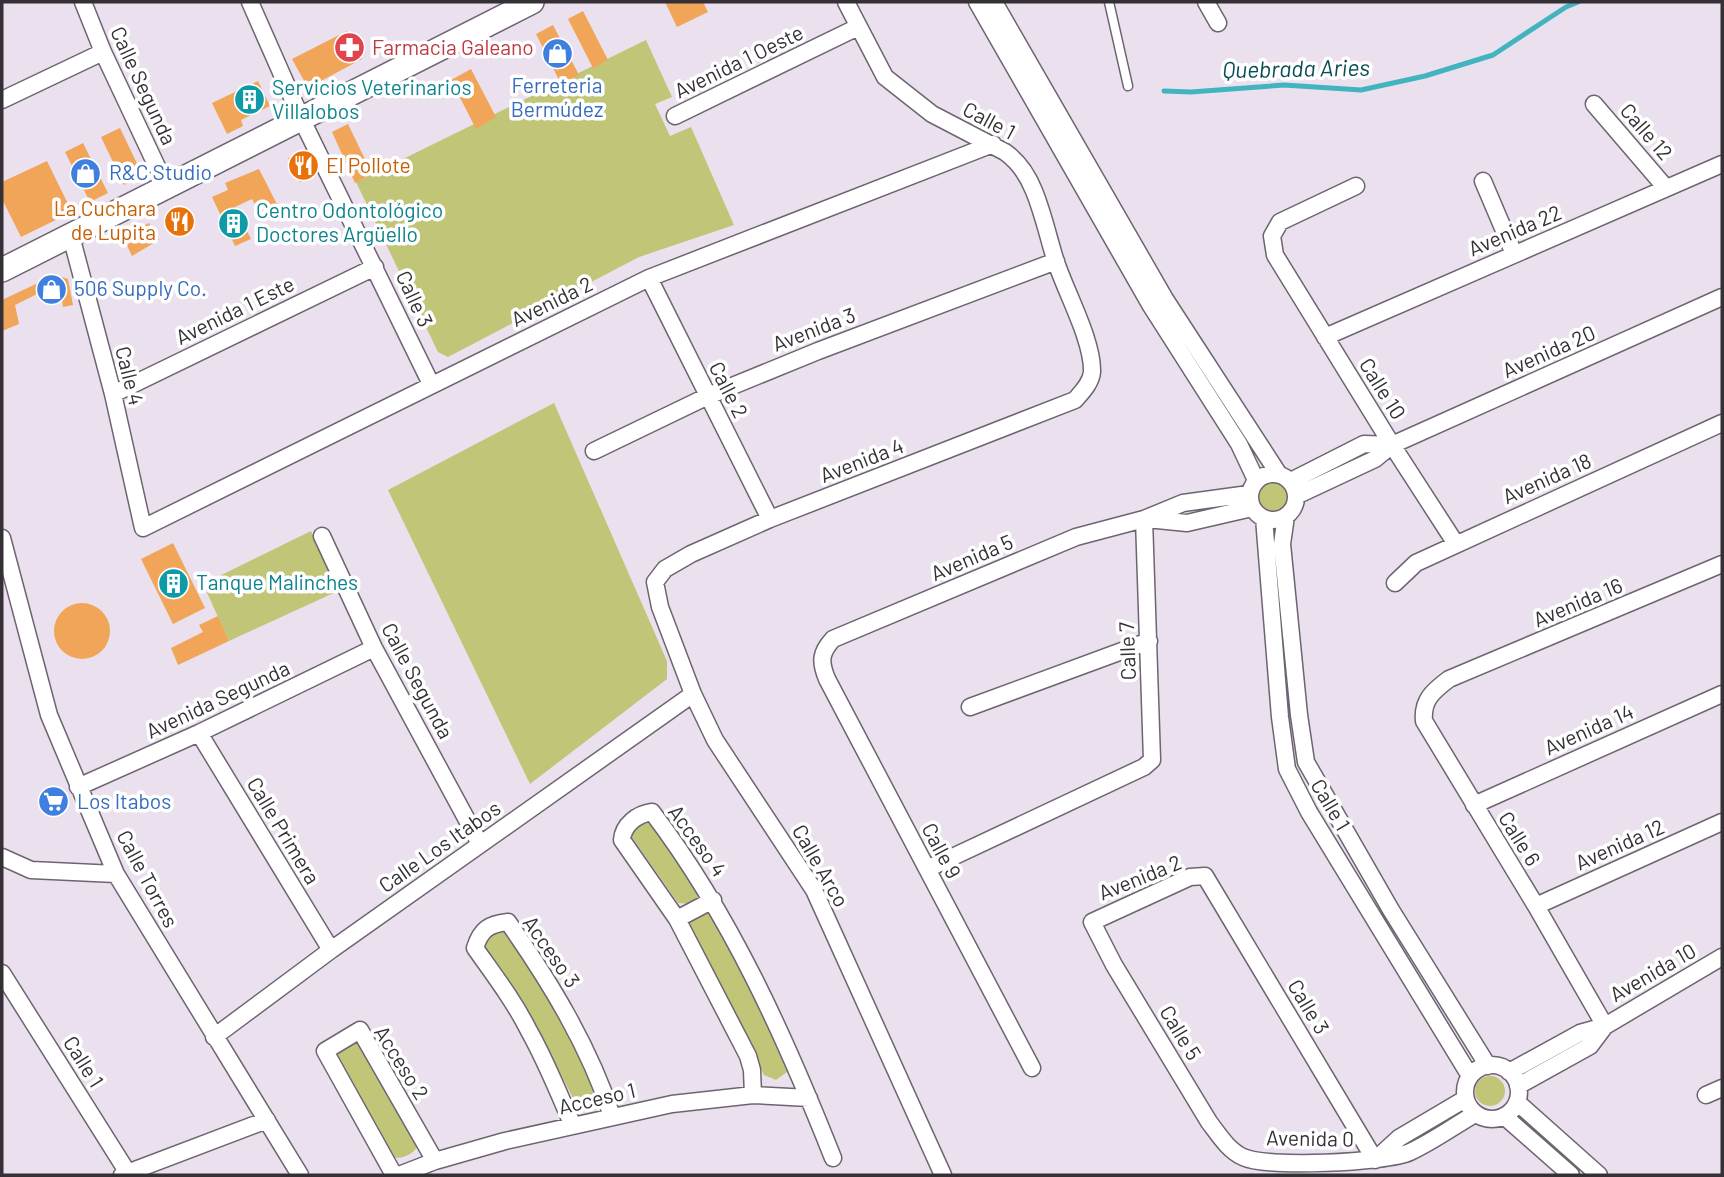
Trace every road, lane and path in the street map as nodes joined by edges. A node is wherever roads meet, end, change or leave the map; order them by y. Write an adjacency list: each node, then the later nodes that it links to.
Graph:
1 (83, 2): 11 (street, Calle Segunda)
2 (250, 2): 16 (street)
3 (532, 2): 16 (main road)
4 (846, 2): 10 (street, Calle 1)
5 (977, 2): 17 (street)
6 (994, 2): 17 (street)
7 (1109, 2): 12 (lane)
8 (1206, 2): 9 (street)
9 (1218, 23)
10 (858, 27): 15 (street, Avenida 1 Oeste); 18 (street, Calle 1)
11 (103, 52): 13 (street); 22 (street, Calle Segunda)
12 (1128, 86)
13 (2, 100)
14 (1594, 104): 23 (street, Calle 12)
15 (675, 116)
16 (302, 120): 22 (main road); 27 (street, Calle 3)
17 (1057, 127): 31 (street)
18 (992, 144): 26 (street, Calle 1); 29 (street, Avenida 2)
19 (1722, 164): 23 (street, Avenida 22)
20 (1483, 181): 25 (street)
21 (1356, 186): 32 (street, Calle 10)
22 (167, 188): 24 (main road)
23 (1666, 188): 25 (street, Avenida 22)
24 (71, 236): 28 (main road); 35 (street, Calle 4)
25 (1514, 254): 32 (street, Avenida 22)
26 (1056, 261): 34 (street, Calle 1); 36 (street, Avenida 3)
27 (375, 267): 33 (street, Calle 3); 35 (street, Avenida 1 Este)
28 (2, 270)
29 (649, 278): 33 (street, Avenida 2); 36 (street, Calle 2)
30 (1722, 297): 38 (street, Avenida 20)
31 (1158, 302): 40 (street); 41 (street)
32 (1325, 337): 38 (street, Calle 10)
33 (430, 384): 45 (street, Avenida 2)
34 (1087, 385): 43 (street, Avenida 4)
35 (113, 394): 45 (street, Calle 4)
36 (708, 396): 39 (street, Avenida 3); 43 (street, Calle 2)
37 (1722, 423): 48 (street, Avenida 18)
38 (1392, 445): 40 (street, Avenida 20); 48 (street, Calle 10)
39 (594, 451)
40 (1288, 483): 41 (street, Avenida 20); 42 (street, Calle 1)
41 (1255, 500): 42 (street); 44 (street); 60 (street, Calle 1)
42 (1286, 516): 59 (street, Calle 1)
43 (770, 519): 50 (street, Avenida 4)
44 (1144, 519): 52 (street, Calle 7); 54 (street, Avenida 5)
45 (143, 528)
46 (322, 536): 53 (street, Calle Segunda)
47 (2, 538): 62 (street, Calle Torres)
48 (1456, 544): 51 (street, Avenida 18)
49 (1722, 564): 55 (street, Avenida 16)
50 (655, 582): 56 (street, Calle Arco)
51 (1395, 583)
52 (1149, 641): 58 (street); 67 (street, Calle 7)
53 (374, 648): 61 (street, Avenida Segunda); 65 (street, Calle Segunda)
54 (823, 650): 67 (street, Calle 9)
55 (1449, 680): 63 (street, Calle 6)
56 (694, 694): 65 (street, Calle Los Itabos); 104 (street, Calle Arco)
57 (1722, 694): 63 (street, Avenida 14)
58 (970, 707)
59 (1299, 715): 60 (street); 72 (street, Calle 1)
60 (1280, 717): 74 (street, Calle 1)
61 (199, 733): 62 (street, Avenida Segunda); 76 (street, Calle Primera)
62 (78, 787): 68 (street, Calle Torres)
63 (1474, 805): 71 (street, Calle 6)
64 (1722, 822): 71 (street, Avenida 12)
65 (480, 844): 76 (street, Calle Los Itabos)
66 (2, 857): 68 (street)
67 (927, 869): 82 (street, Calle 9)
68 (116, 874): 80 (street, Calle Torres)
69 (1205, 876): 75 (street, Avenida 2); 98 (street, Calle 3)
70 (713, 900): 73 (street); 73 (street, Acceso 4); 89 (street, Acceso 4)
71 (1536, 906): 79 (street, Calle 6)
72 (1391, 910): 74 (street); 81 (street, Calle 1)
73 (677, 919): 87 (street, Acceso 4)
74 (1376, 919): 84 (street, Calle 1)
75 (1091, 922): 97 (street, Calle 5)
76 (331, 950): 80 (street, Calle Los Itabos)
77 (1722, 957): 79 (street, Avenida 10)
78 (2, 974): 100 (street, Calle 1)
79 (1605, 1026): 83 (street, Avenida 10); 86 (street, Avenida 10)
80 (214, 1037): 94 (street, Calle Torres)
81 (1488, 1066): 83 (street); 84 (street)
82 (1032, 1068)
83 (1509, 1072): 86 (street)
84 (1470, 1076): 90 (street)
85 (1722, 1088): 88 (street)
86 (1517, 1094): 93 (street); 106 (street)
87 (753, 1095): 89 (street, Acceso 1); 92 (street, Acceso 1)
88 (1706, 1095)
89 (809, 1098): 96 (street, Acceso 4)
90 (1465, 1099): 91 (street); 98 (street, Avenida 0)
91 (1475, 1114): 93 (street); 98 (street, Avenida 0)
92 (612, 1116): 95 (street, Acceso 1); 95 (street, Acceso 3)
93 (1504, 1116): 105 (street)
94 (267, 1120): 100 (street); 101 (street, Calle Torres)
95 (573, 1126): 99 (street, Acceso 1)
96 (832, 1158)
97 (1244, 1158): 98 (street, Avenida 0)
98 (1376, 1160)
99 (435, 1161): 102 (street, Acceso 2); 103 (street, Acceso 1)
100 (125, 1174)
101 (300, 1175)
102 (394, 1175)
103 (399, 1175)
104 (943, 1175)
105 (1571, 1175)
106 (1599, 1175)

